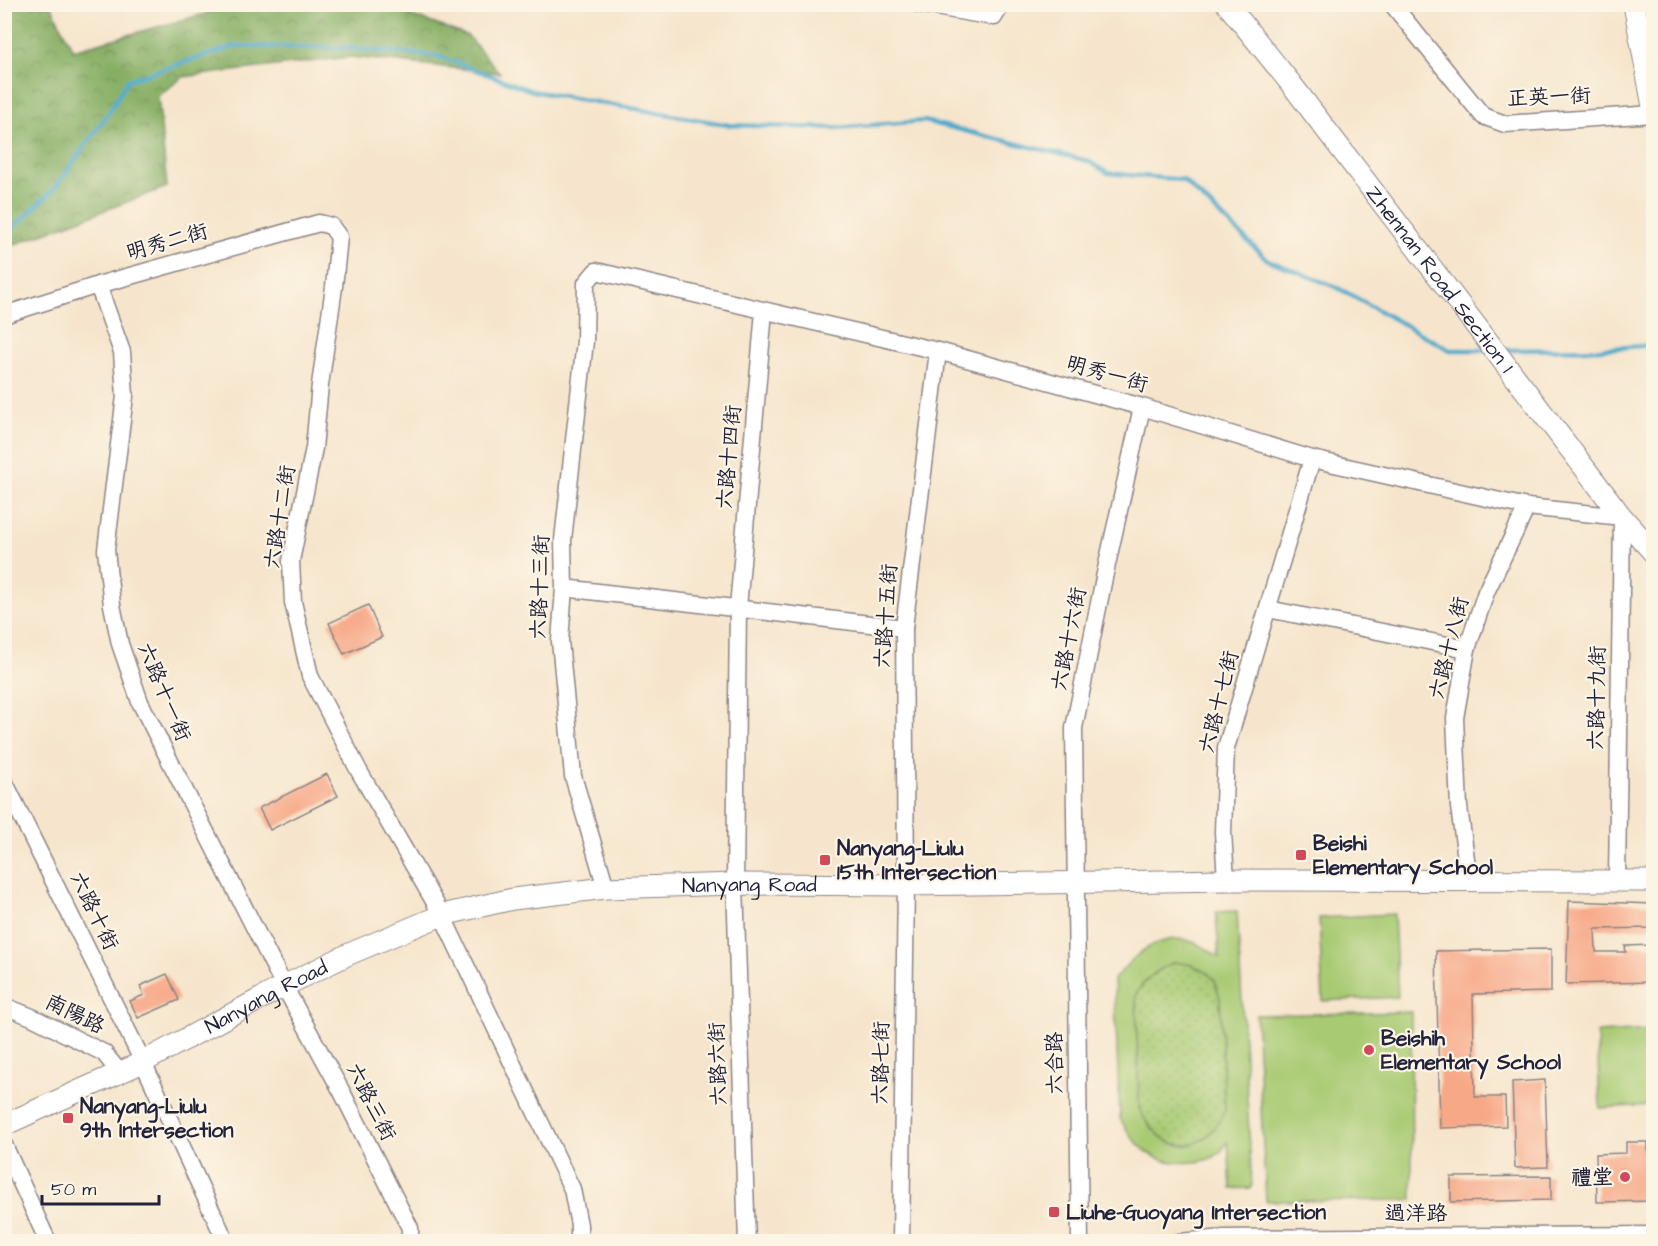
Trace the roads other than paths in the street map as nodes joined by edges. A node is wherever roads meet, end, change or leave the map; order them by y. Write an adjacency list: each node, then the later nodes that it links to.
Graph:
1 (918, 4): 2 (street)
2 (1002, 4)
3 (1227, 4): 16 (street, Zhennan Road Section 1)
4 (1392, 4): 6 (street, 正英一街)
5 (1634, 4): 6 (street)
6 (1653, 113)
7 (339, 237): 9 (street, 明秀二街); 32 (street, 六路十二街)
8 (586, 283): 10 (street, 明秀一街); 18 (street, 六路十三街)
9 (98, 285): 11 (street, 明秀二街); 33 (street, 六路十一街)
10 (764, 311): 12 (street, 明秀一街); 19 (street, 六路十四街)
11 (4, 315)
12 (938, 351): 13 (street, 明秀一街); 21 (street, 六路十五街)
13 (1142, 407): 14 (street, 明秀一街); 28 (street, 六路十六街)
14 (1312, 459): 15 (street, 明秀一街); 20 (street, 六路十七街)
15 (1527, 507): 16 (street, 明秀一街); 22 (street, 六路十八街)
16 (1622, 517): 17 (street, Zhennan Road Section 1); 25 (street, 六路十九街)
17 (1653, 553)
18 (564, 588): 19 (street); 31 (street, 六路十三街)
19 (738, 608): 21 (street); 29 (street, 六路十四街)
20 (1268, 609): 22 (street); 24 (street, 六路十七街)
21 (904, 627): 30 (street, 六路十五街)
22 (1467, 649): 27 (street, 六路十八街)
23 (4, 781): 35 (street, 六路十街)
24 (1226, 880): 27 (street, Nanyang Road); 28 (street, Nanyang Road)
25 (1617, 880): 26 (street, Nanyang Road); 27 (street, Nanyang Road)
26 (1653, 880)
27 (1469, 881)
28 (1076, 883): 30 (street, Nanyang Road); 48 (street, 六合路)
29 (735, 884): 30 (street, Nanyang Road); 31 (street, Nanyang Road); 46 (street, 六路六街)
30 (906, 885): 47 (street, 六路七街)
31 (606, 888): 32 (street, Nanyang Road)
32 (442, 915): 33 (street, Nanyang Road); 45 (street)
33 (284, 986): 35 (street, Nanyang Road); 44 (street, 六路三街)
34 (4, 1006): 36 (street, 南陽路)
35 (143, 1062): 36 (street, Nanyang Road); 43 (street)
36 (119, 1072): 37 (street, Nanyang Road)
37 (4, 1125)
38 (4, 1145): 42 (street)
39 (1653, 1235): 40 (street, 過洋路)
40 (1577, 1238): 41 (street, 過洋路)
41 (1375, 1239): 49 (street, 過洋路)
42 (48, 1242)
43 (226, 1242)
44 (410, 1242)
45 (579, 1242)
46 (747, 1242)
47 (901, 1242)
48 (1080, 1242)
49 (1179, 1242)

